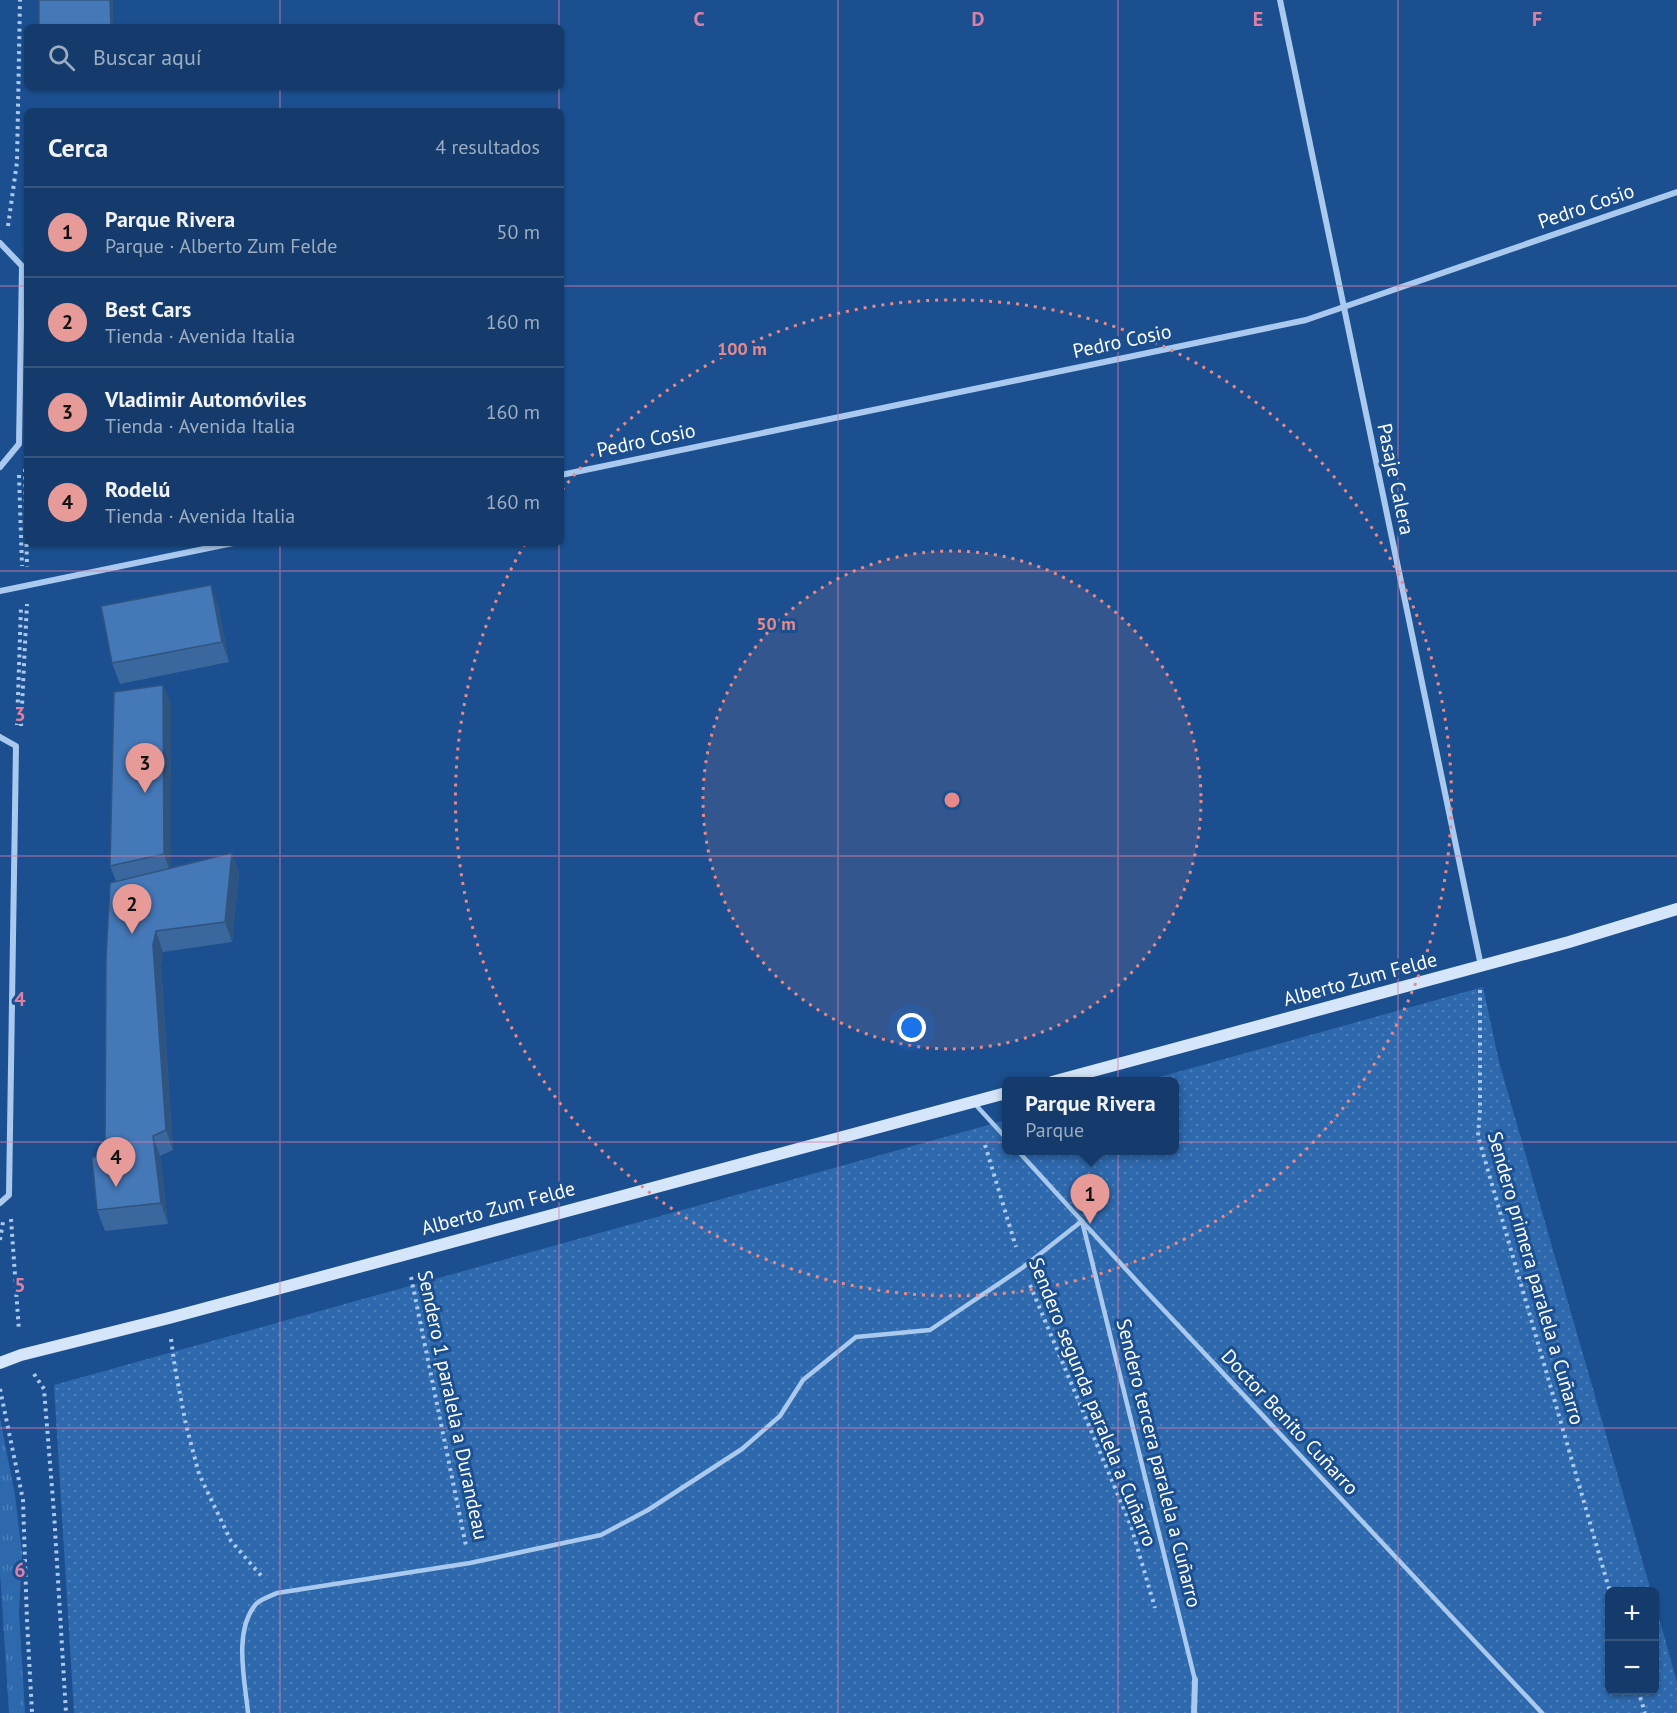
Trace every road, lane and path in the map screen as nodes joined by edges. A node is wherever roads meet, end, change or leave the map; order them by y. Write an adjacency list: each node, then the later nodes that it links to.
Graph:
1 (20, 0): 5 (path)
2 (1280, 0): 6 (street, Pasaje Calera)
3 (1677, 192): 6 (street, Pedro Cosio)
4 (0, 243): 5 (street)
5 (22, 266): 7 (street)
6 (1343, 307): 8 (street, Pedro Cosio); 13 (street, Pasaje Calera)
7 (0, 467)
8 (564, 474)
9 (218, 546): 10 (street)
10 (0, 591)
11 (0, 737): 19 (street)
12 (1677, 909): 13 (street, Alberto Zum Felde)
13 (1480, 966): 14 (street, Alberto Zum Felde); 29 (path, Sendero primera paralela a Cuñarro)
14 (1070, 1077)
15 (1002, 1094): 16 (street, Alberto Zum Felde)
16 (972, 1101): 17 (lane); 22 (street, Alberto Zum Felde); 23 (path, Sendero segunda paralela a Cuñarro)
17 (1002, 1134)
18 (1022, 1155): 21 (lane, Doctor Benito Cuñarro)
19 (9, 1195): 20 (street); 25 (path)
20 (0, 1203)
21 (1082, 1221): 23 (lane); 32 (lane, Sendero tercera paralela a Cuñarro); 38 (lane, Doctor Benito Cuñarro)
22 (406, 1253): 24 (street, Alberto Zum Felde); 28 (path, Sendero 1 paralela a Durandeau)
23 (1022, 1268): 28 (lane); 31 (path, Sendero segunda paralela a Cuñarro)
24 (169, 1318): 25 (street, Alberto Zum Felde); 30 (path)
25 (21, 1355): 26 (street, Alberto Zum Felde); 35 (path)
26 (0, 1363)
27 (0, 1389): 34 (path)
28 (470, 1563): 30 (lane)
29 (1609, 1587)
30 (277, 1593): 36 (lane)
31 (1156, 1614)
32 (1195, 1680): 37 (street, Sendero tercera paralela a Cuñarro)
33 (1639, 1695): 39 (path)
34 (32, 1713)
35 (66, 1713)
36 (248, 1713)
37 (1194, 1713)
38 (1542, 1713)
39 (1644, 1713)

